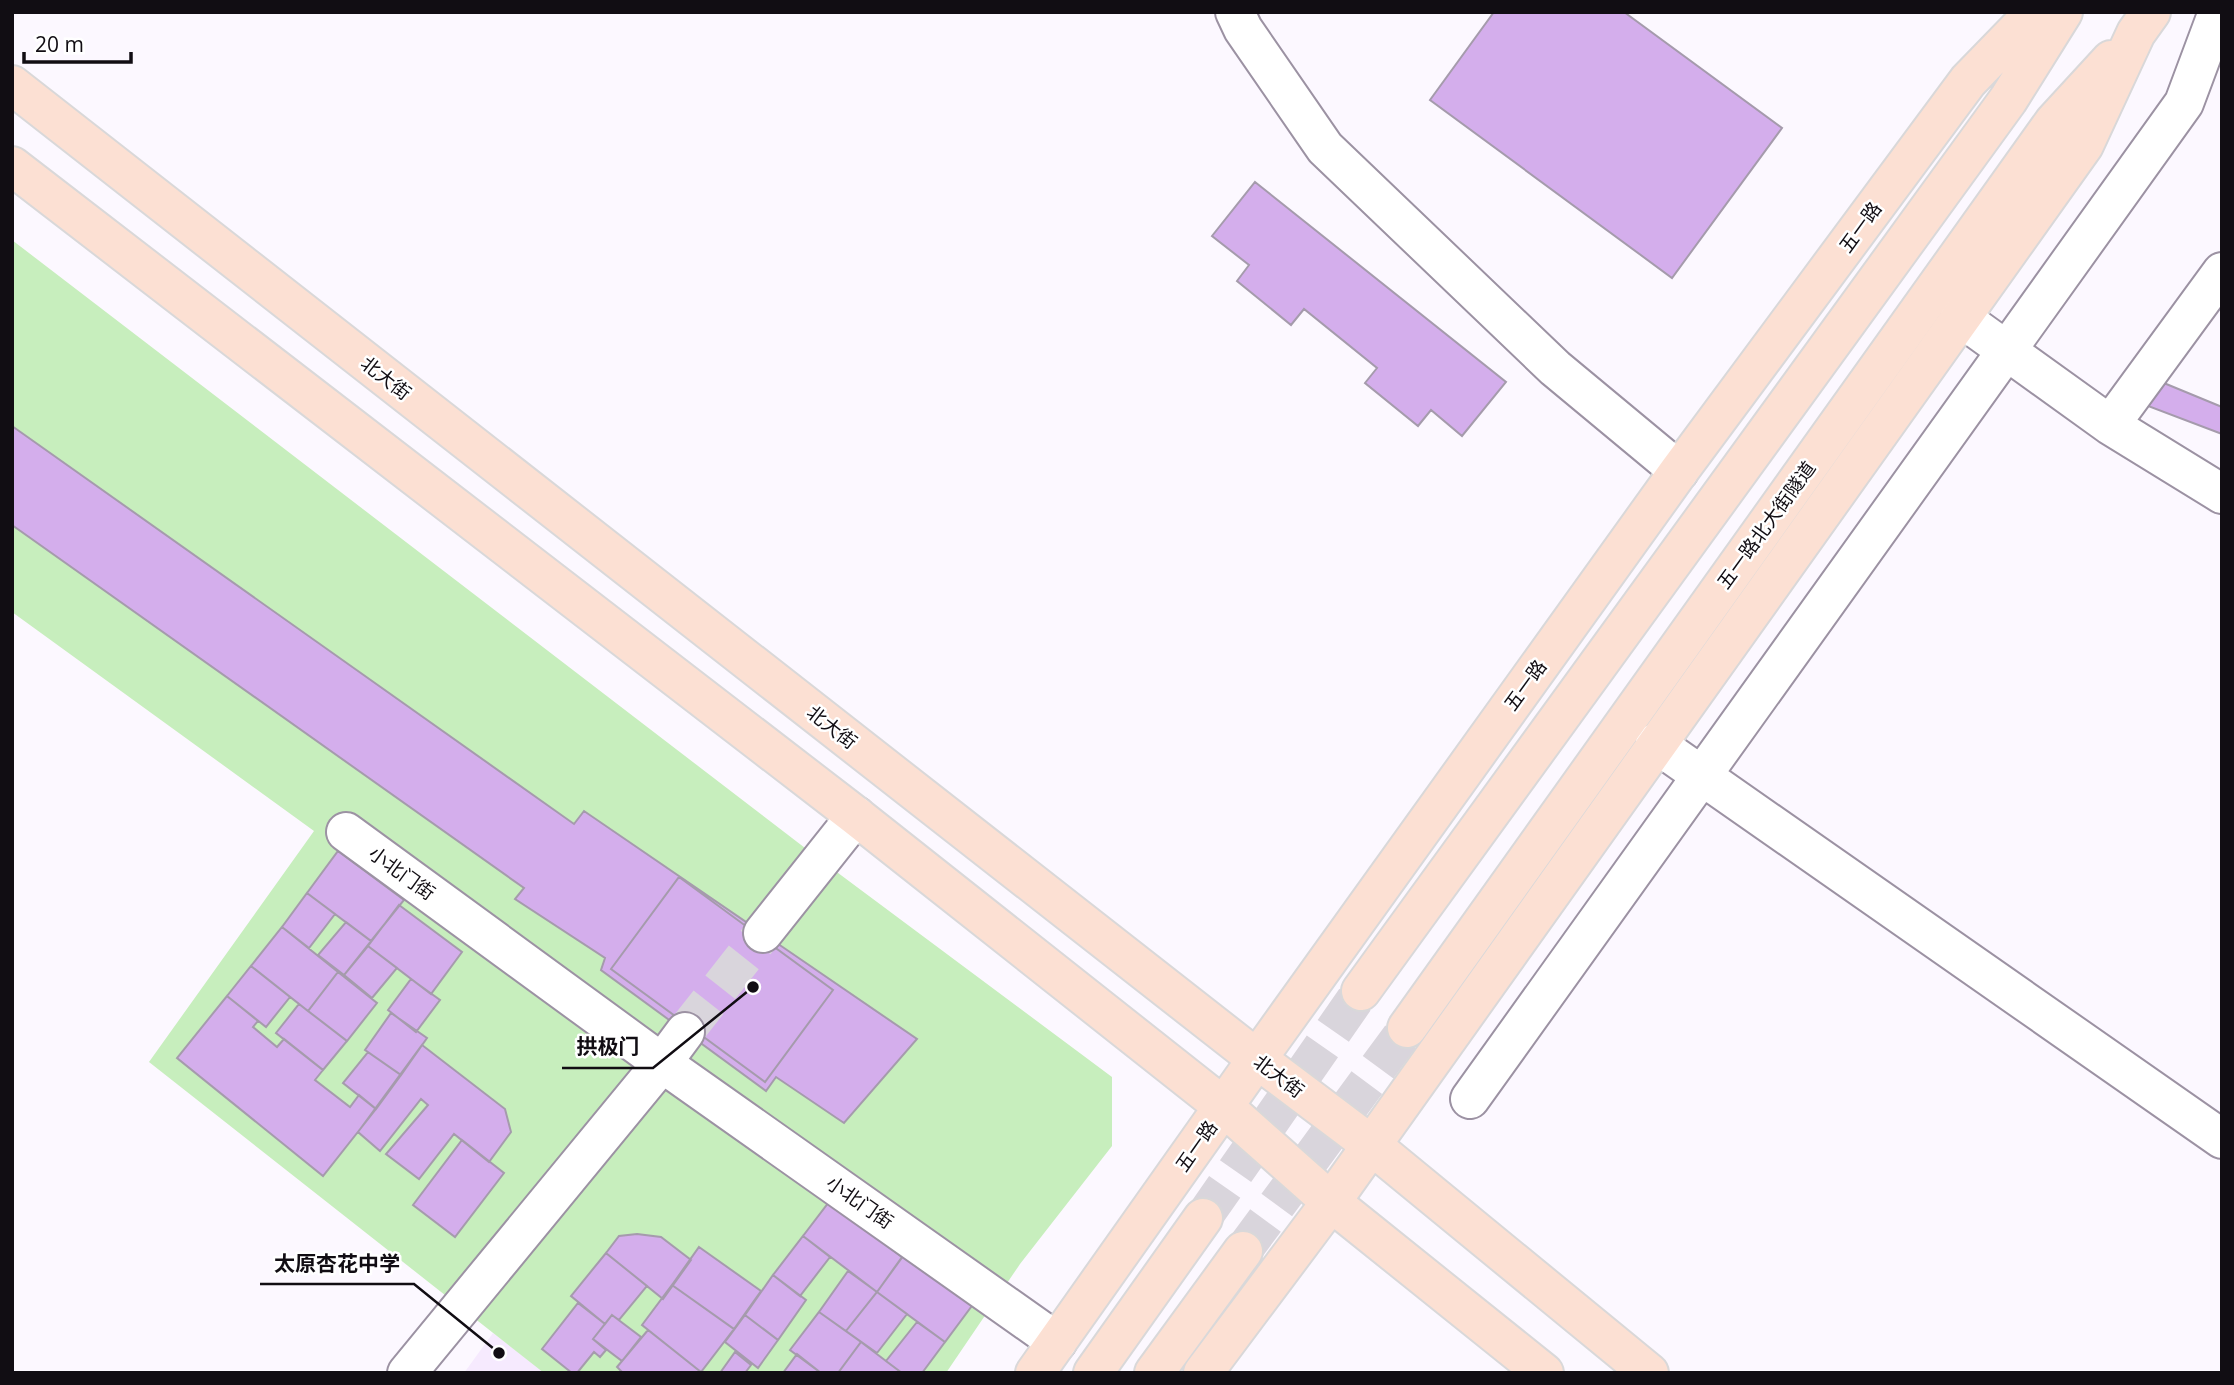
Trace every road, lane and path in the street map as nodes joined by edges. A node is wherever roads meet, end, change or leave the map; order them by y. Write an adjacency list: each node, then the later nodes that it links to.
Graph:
1 (1235, 12): 12 (street)
2 (2035, 12): 12 (main road, 五一路)
3 (2063, 12): 19 (main road)
4 (2218, 12): 10 (street)
5 (2144, 23): 9 (main road); 20 (main road, 五一路北大街隧道)
6 (12, 85): 22 (main road, 北大街)
7 (12, 166): 16 (main road)
8 (2222, 272): 11 (street)
9 (1960, 317): 10 (street); 14 (main road)
10 (2006, 350): 11 (street); 15 (street)
11 (2110, 425): 13 (street)
12 (1679, 471): 22 (main road, 五一路)
13 (2222, 494)
14 (1655, 743): 15 (street); 27 (main road)
15 (1702, 776): 24 (street); 26 (street)
16 (856, 816): 18 (street); 25 (main road)
17 (346, 832): 23 (street, 小北门街)
18 (763, 933)
19 (1361, 991)
20 (1407, 1028)
21 (685, 1032): 23 (street)
22 (1256, 1059): 25 (main road, 五一路); 27 (main road, 北大街)
23 (662, 1063): 31 (street, 小北门街); 32 (street)
24 (1469, 1100)
25 (1224, 1107): 28 (main road); 31 (main road, 五一路)
26 (2222, 1139)
27 (1370, 1144): 28 (main road); 38 (main road, 北大街)
28 (1331, 1202): 36 (main road); 37 (main road)
29 (1203, 1218): 34 (main road)
30 (1243, 1251): 35 (main road)
31 (1057, 1342): 33 (main road, 五一路)
32 (407, 1373)
33 (1035, 1373)
34 (1093, 1373)
35 (1154, 1373)
36 (1203, 1373)
37 (1544, 1373)
38 (1649, 1373)

